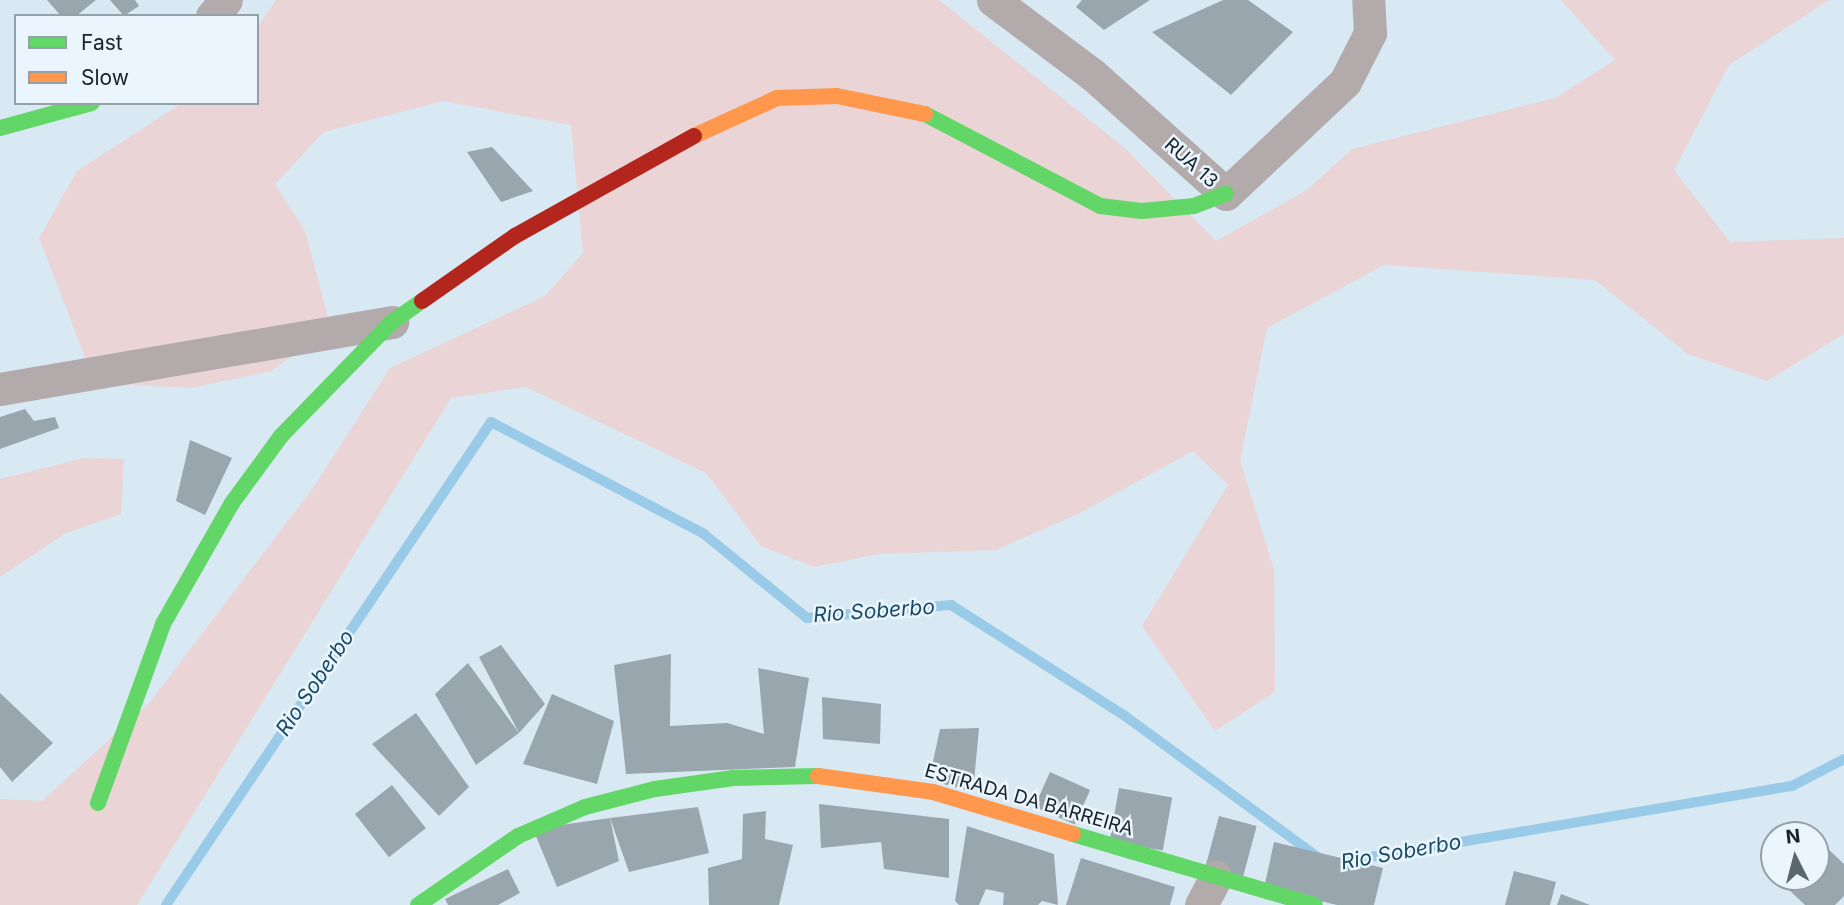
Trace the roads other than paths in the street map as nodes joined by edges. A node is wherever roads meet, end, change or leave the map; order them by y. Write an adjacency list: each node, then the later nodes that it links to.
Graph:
1 (226, 0): 4 (street)
2 (993, 0): 7 (street, RUA 13)
3 (1368, 0): 7 (street, RUA 13)
4 (214, 14)
5 (85, 105): 6 (street)
6 (0, 128)
7 (1226, 194): 8 (street)
8 (392, 322): 9 (street); 10 (street)
9 (0, 389)
10 (98, 803)
11 (1209, 891): 12 (street, ESTRADA DA BARREIRA); 13 (street, ESTRADA DA BARREIRA)
12 (418, 905)
13 (1315, 905)

